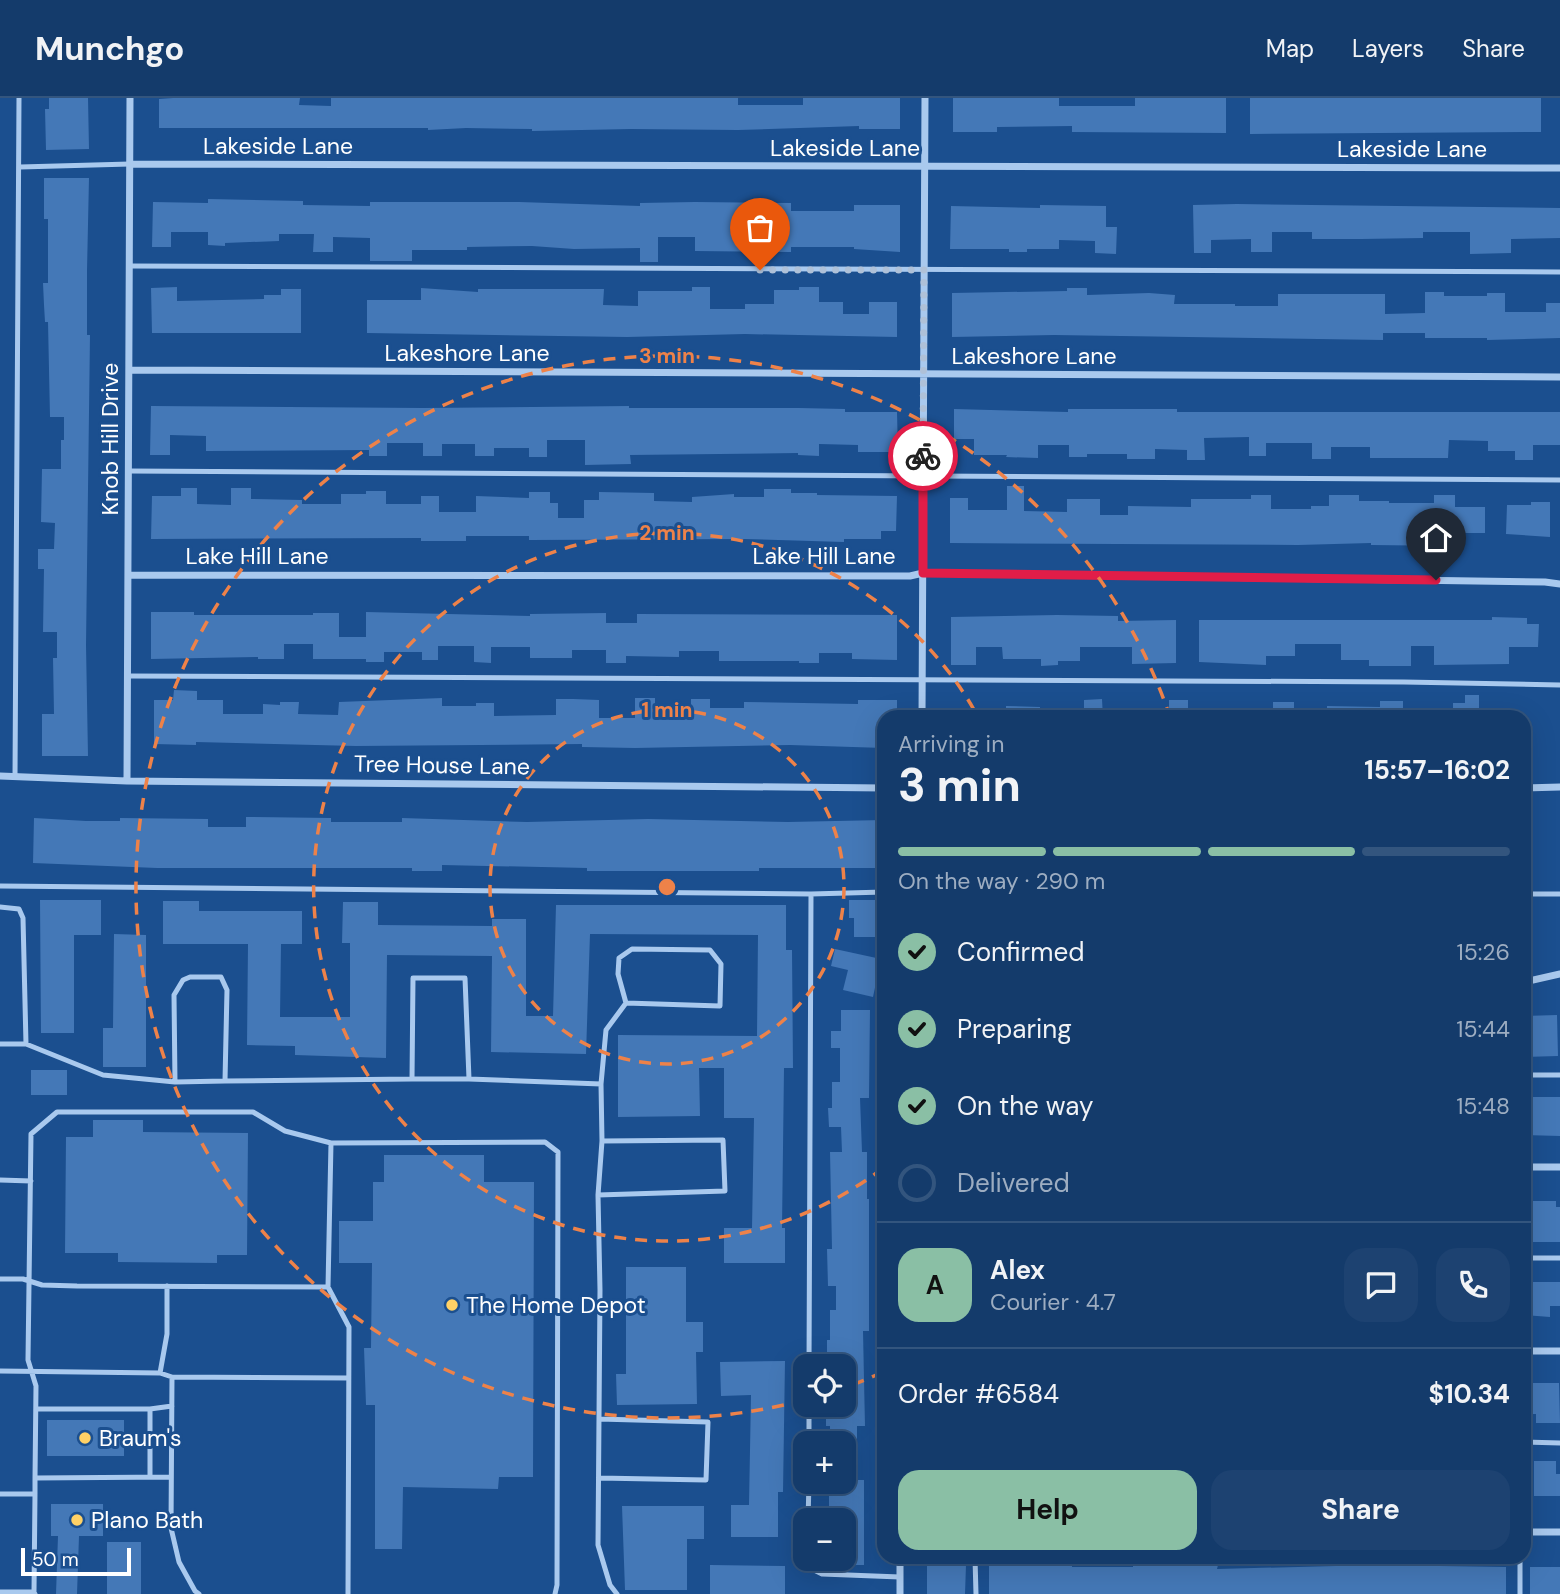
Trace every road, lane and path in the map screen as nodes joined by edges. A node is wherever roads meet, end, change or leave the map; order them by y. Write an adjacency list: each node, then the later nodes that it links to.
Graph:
1 (19, 98): 5 (lane)
2 (130, 98): 4 (street, Knob Hill Drive)
3 (925, 98): 6 (street)
4 (130, 164): 5 (lane); 6 (street, Lakeside Lane); 8 (street, Knob Hill Drive)
5 (20, 167): 25 (lane)
6 (925, 168): 7 (street, Lakeside Lane); 9 (street)
7 (1560, 168)
8 (130, 266): 9 (lane); 11 (street, Knob Hill Drive)
9 (924, 270): 10 (lane); 12 (street)
10 (1560, 272)
11 (130, 370): 12 (street, Lakeshore Lane); 14 (street, Knob Hill Drive)
12 (924, 375): 13 (street, Lakeshore Lane); 15 (street)
13 (1560, 377)
14 (129, 471): 15 (lane); 18 (street, Knob Hill Drive)
15 (923, 476): 16 (lane); 17 (street)
16 (1560, 480)
17 (923, 573): 18 (street, Lake Hill Lane); 19 (street, Lake Hill Lane); 21 (street)
18 (129, 575): 20 (street, Knob Hill Drive)
19 (1560, 584)
20 (128, 676): 21 (lane); 26 (street, Knob Hill Drive)
21 (922, 680): 22 (lane); 23 (street)
22 (1560, 685)
23 (922, 710)
24 (0, 776): 25 (street, Tree House Lane)
25 (15, 777): 26 (street, Tree House Lane)
26 (127, 781): 27 (street, Tree House Lane)
27 (877, 788)
28 (1531, 788): 29 (street)
29 (1560, 788)
30 (0, 886): 32 (lane)
31 (877, 892): 32 (lane)
32 (811, 894): 63 (lane)
33 (1531, 894): 34 (lane)
34 (1560, 894)
35 (0, 907): 40 (lane)
36 (1560, 974): 37 (street)
37 (1531, 980)
38 (626, 1003): 38 (lane); 47 (lane)
39 (0, 1044): 40 (lane)
40 (26, 1044): 46 (lane)
41 (1531, 1075): 42 (lane)
42 (1560, 1075)
43 (412, 1079): 44 (lane); 44 (lane); 45 (lane)
44 (469, 1079): 47 (lane)
45 (225, 1081): 46 (lane); 46 (lane)
46 (175, 1082)
47 (601, 1084): 48 (lane)
48 (602, 1141): 54 (lane); 54 (lane)
49 (331, 1143): 53 (lane); 60 (lane); 92 (lane)
50 (1531, 1167): 51 (street)
51 (1560, 1167)
52 (0, 1180): 53 (lane)
53 (30, 1181): 58 (lane)
54 (598, 1195): 72 (lane)
55 (1531, 1258): 56 (lane)
56 (1560, 1258)
57 (0, 1279): 58 (lane)
58 (30, 1281): 59 (lane); 65 (lane)
59 (167, 1286): 60 (lane); 66 (lane)
60 (328, 1287): 68 (lane)
61 (1531, 1351): 62 (street)
62 (1560, 1351)
63 (809, 1354)
64 (0, 1371): 65 (lane)
65 (32, 1373): 66 (lane); 70 (lane)
66 (160, 1373): 67 (lane)
67 (172, 1377): 68 (lane); 69 (lane)
68 (349, 1378): 91 (lane)
69 (172, 1406): 71 (lane); 76 (lane)
70 (37, 1409): 71 (lane); 77 (lane)
71 (150, 1409): 75 (lane)
72 (599, 1419): 78 (lane); 78 (lane)
73 (1531, 1442): 74 (lane)
74 (1560, 1443)
75 (150, 1477): 76 (lane); 77 (lane)
76 (170, 1477): 90 (lane)
77 (35, 1478): 80 (lane)
78 (599, 1478): 93 (lane)
79 (0, 1494): 80 (lane)
80 (35, 1494): 89 (lane)
81 (1531, 1532): 82 (street)
82 (1560, 1532)
83 (900, 1564): 87 (street)
84 (975, 1564): 95 (lane)
85 (1520, 1564): 96 (lane)
86 (816, 1571): 87 (lane)
87 (900, 1577): 94 (street)
88 (0, 1592): 89 (lane)
89 (35, 1593)
90 (194, 1593)
91 (348, 1594)
92 (555, 1594)
93 (617, 1594)
94 (900, 1594)
95 (976, 1594)
96 (1520, 1594)

